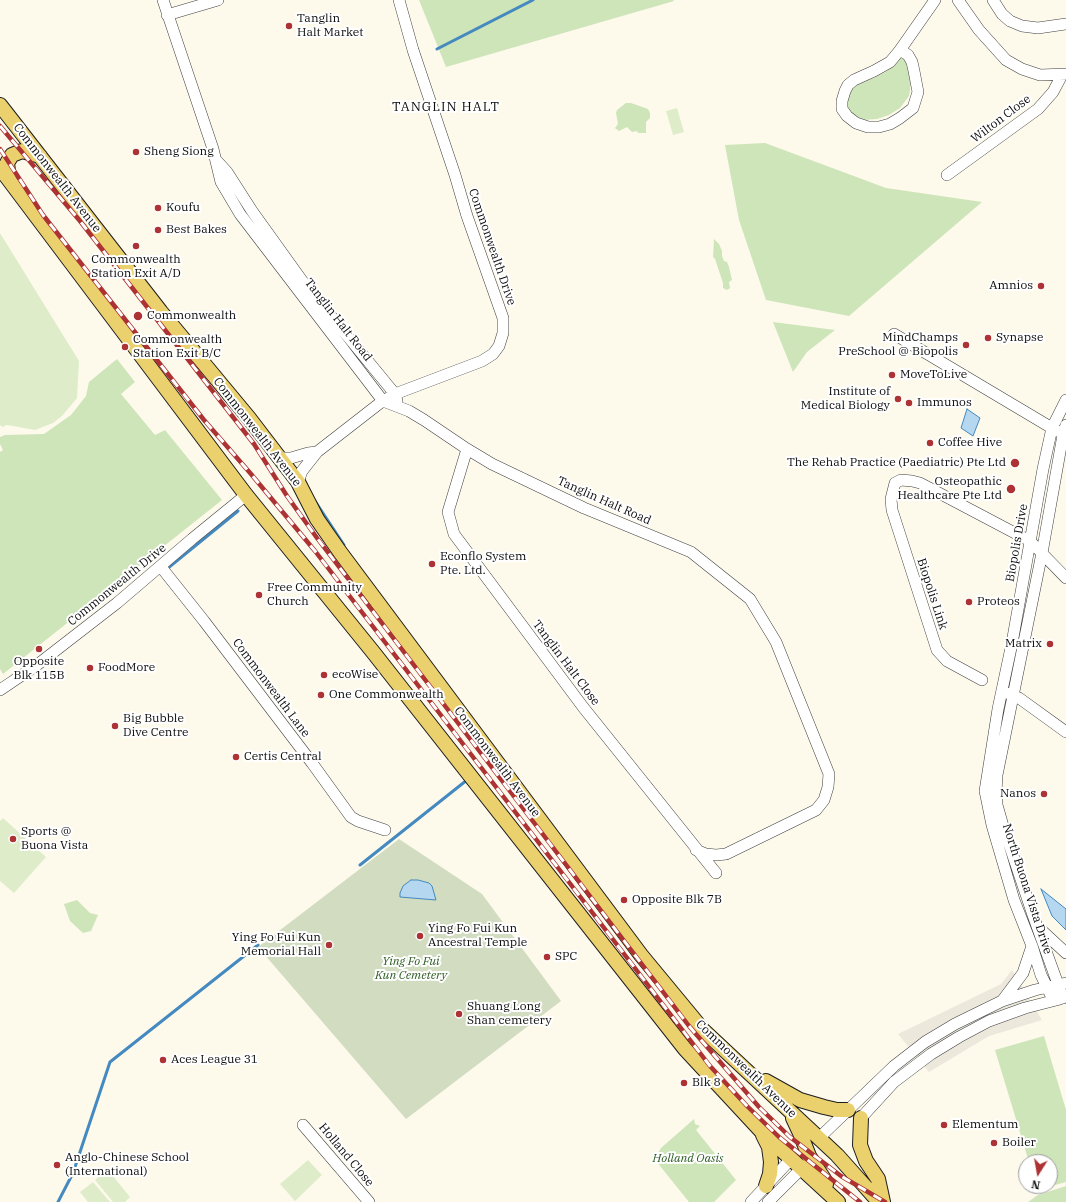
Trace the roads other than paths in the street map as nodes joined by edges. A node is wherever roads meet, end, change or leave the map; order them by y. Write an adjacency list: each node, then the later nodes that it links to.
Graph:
1 (163, 0): 7 (street, Tanglin Halt Road)
2 (218, 0): 7 (street)
3 (399, 0): 18 (street, Commonwealth Drive)
4 (935, 0): 9 (street)
5 (958, 0): 10 (street)
6 (993, 0): 8 (street)
7 (167, 15): 13 (street, Tanglin Halt Road)
8 (1066, 24)
9 (900, 50): 9 (street)
10 (1064, 75): 15 (street, Wilton Close)
11 (0, 104): 12 (main road, Commonwealth Avenue)
12 (40, 156): 16 (main road); 26 (main road, Commonwealth Avenue)
13 (217, 161): 18 (street, Tanglin Halt Road); 20 (street, Tanglin Halt Road)
14 (0, 168): 16 (main road)
15 (947, 175)
16 (9, 180): 28 (main road)
17 (894, 334): 22 (street)
18 (395, 394): 20 (street, Commonwealth Drive); 21 (street)
19 (1066, 400): 22 (street, Biopolis Drive)
20 (383, 401): 21 (street, Tanglin Halt Road); 25 (street, Commonwealth Drive)
21 (399, 406): 24 (street, Tanglin Halt Road)
22 (1052, 428): 23 (street); 29 (street, Biopolis Drive)
23 (1065, 432): 30 (street)
24 (467, 449): 38 (street, Tanglin Halt Close); 38 (street, Tanglin Halt Road)
25 (317, 452): 26 (street, Commonwealth Drive); 27 (street, Commonwealth Drive)
26 (279, 458): 27 (main road, Commonwealth Avenue)
27 (298, 482): 46 (main road, Commonwealth Avenue)
28 (246, 495): 31 (street, Commonwealth Drive); 51 (main road)
29 (1030, 541): 30 (street); 33 (street, Biopolis Link); 35 (street, Biopolis Drive)
30 (1042, 553): 32 (street); 35 (street)
31 (161, 567): 34 (street, Commonwealth Drive); 37 (street, Commonwealth Lane)
32 (1066, 578)
33 (982, 680)
34 (1, 687)
35 (1007, 694): 36 (street); 40 (street, North Buona Vista Drive); 41 (street, North Buona Vista Drive)
36 (1066, 732)
37 (385, 830)
38 (696, 850): 39 (street, Tanglin Halt Close)
39 (716, 873)
40 (1037, 927): 42 (street, North Buona Vista Drive); 43 (street, North Buona Vista Drive)
41 (1032, 946): 43 (street, North Buona Vista Drive); 45 (street)
42 (1066, 953)
43 (1057, 985): 44 (street); 45 (street)
44 (1060, 998): 49 (street)
45 (1002, 1001): 48 (street)
46 (748, 1072): 47 (main road, Commonwealth Avenue); 48 (main road)
47 (788, 1108): 52 (main road, Commonwealth Avenue); 55 (main road)
48 (848, 1110): 52 (street)
49 (861, 1118): 62 (main road)
50 (303, 1125): 58 (street, Holland Close)
51 (763, 1133): 54 (main road); 56 (main road)
52 (819, 1138): 53 (main road, Commonwealth Avenue); 55 (main road)
53 (837, 1155): 55 (main road); 61 (main road, Commonwealth Avenue)
54 (791, 1158): 55 (main road); 56 (street)
55 (805, 1162): 57 (main road); 60 (street)
56 (766, 1186): 59 (street)
57 (834, 1199)
58 (369, 1202)
59 (751, 1202)
60 (768, 1202)
61 (879, 1202)
62 (883, 1202)

